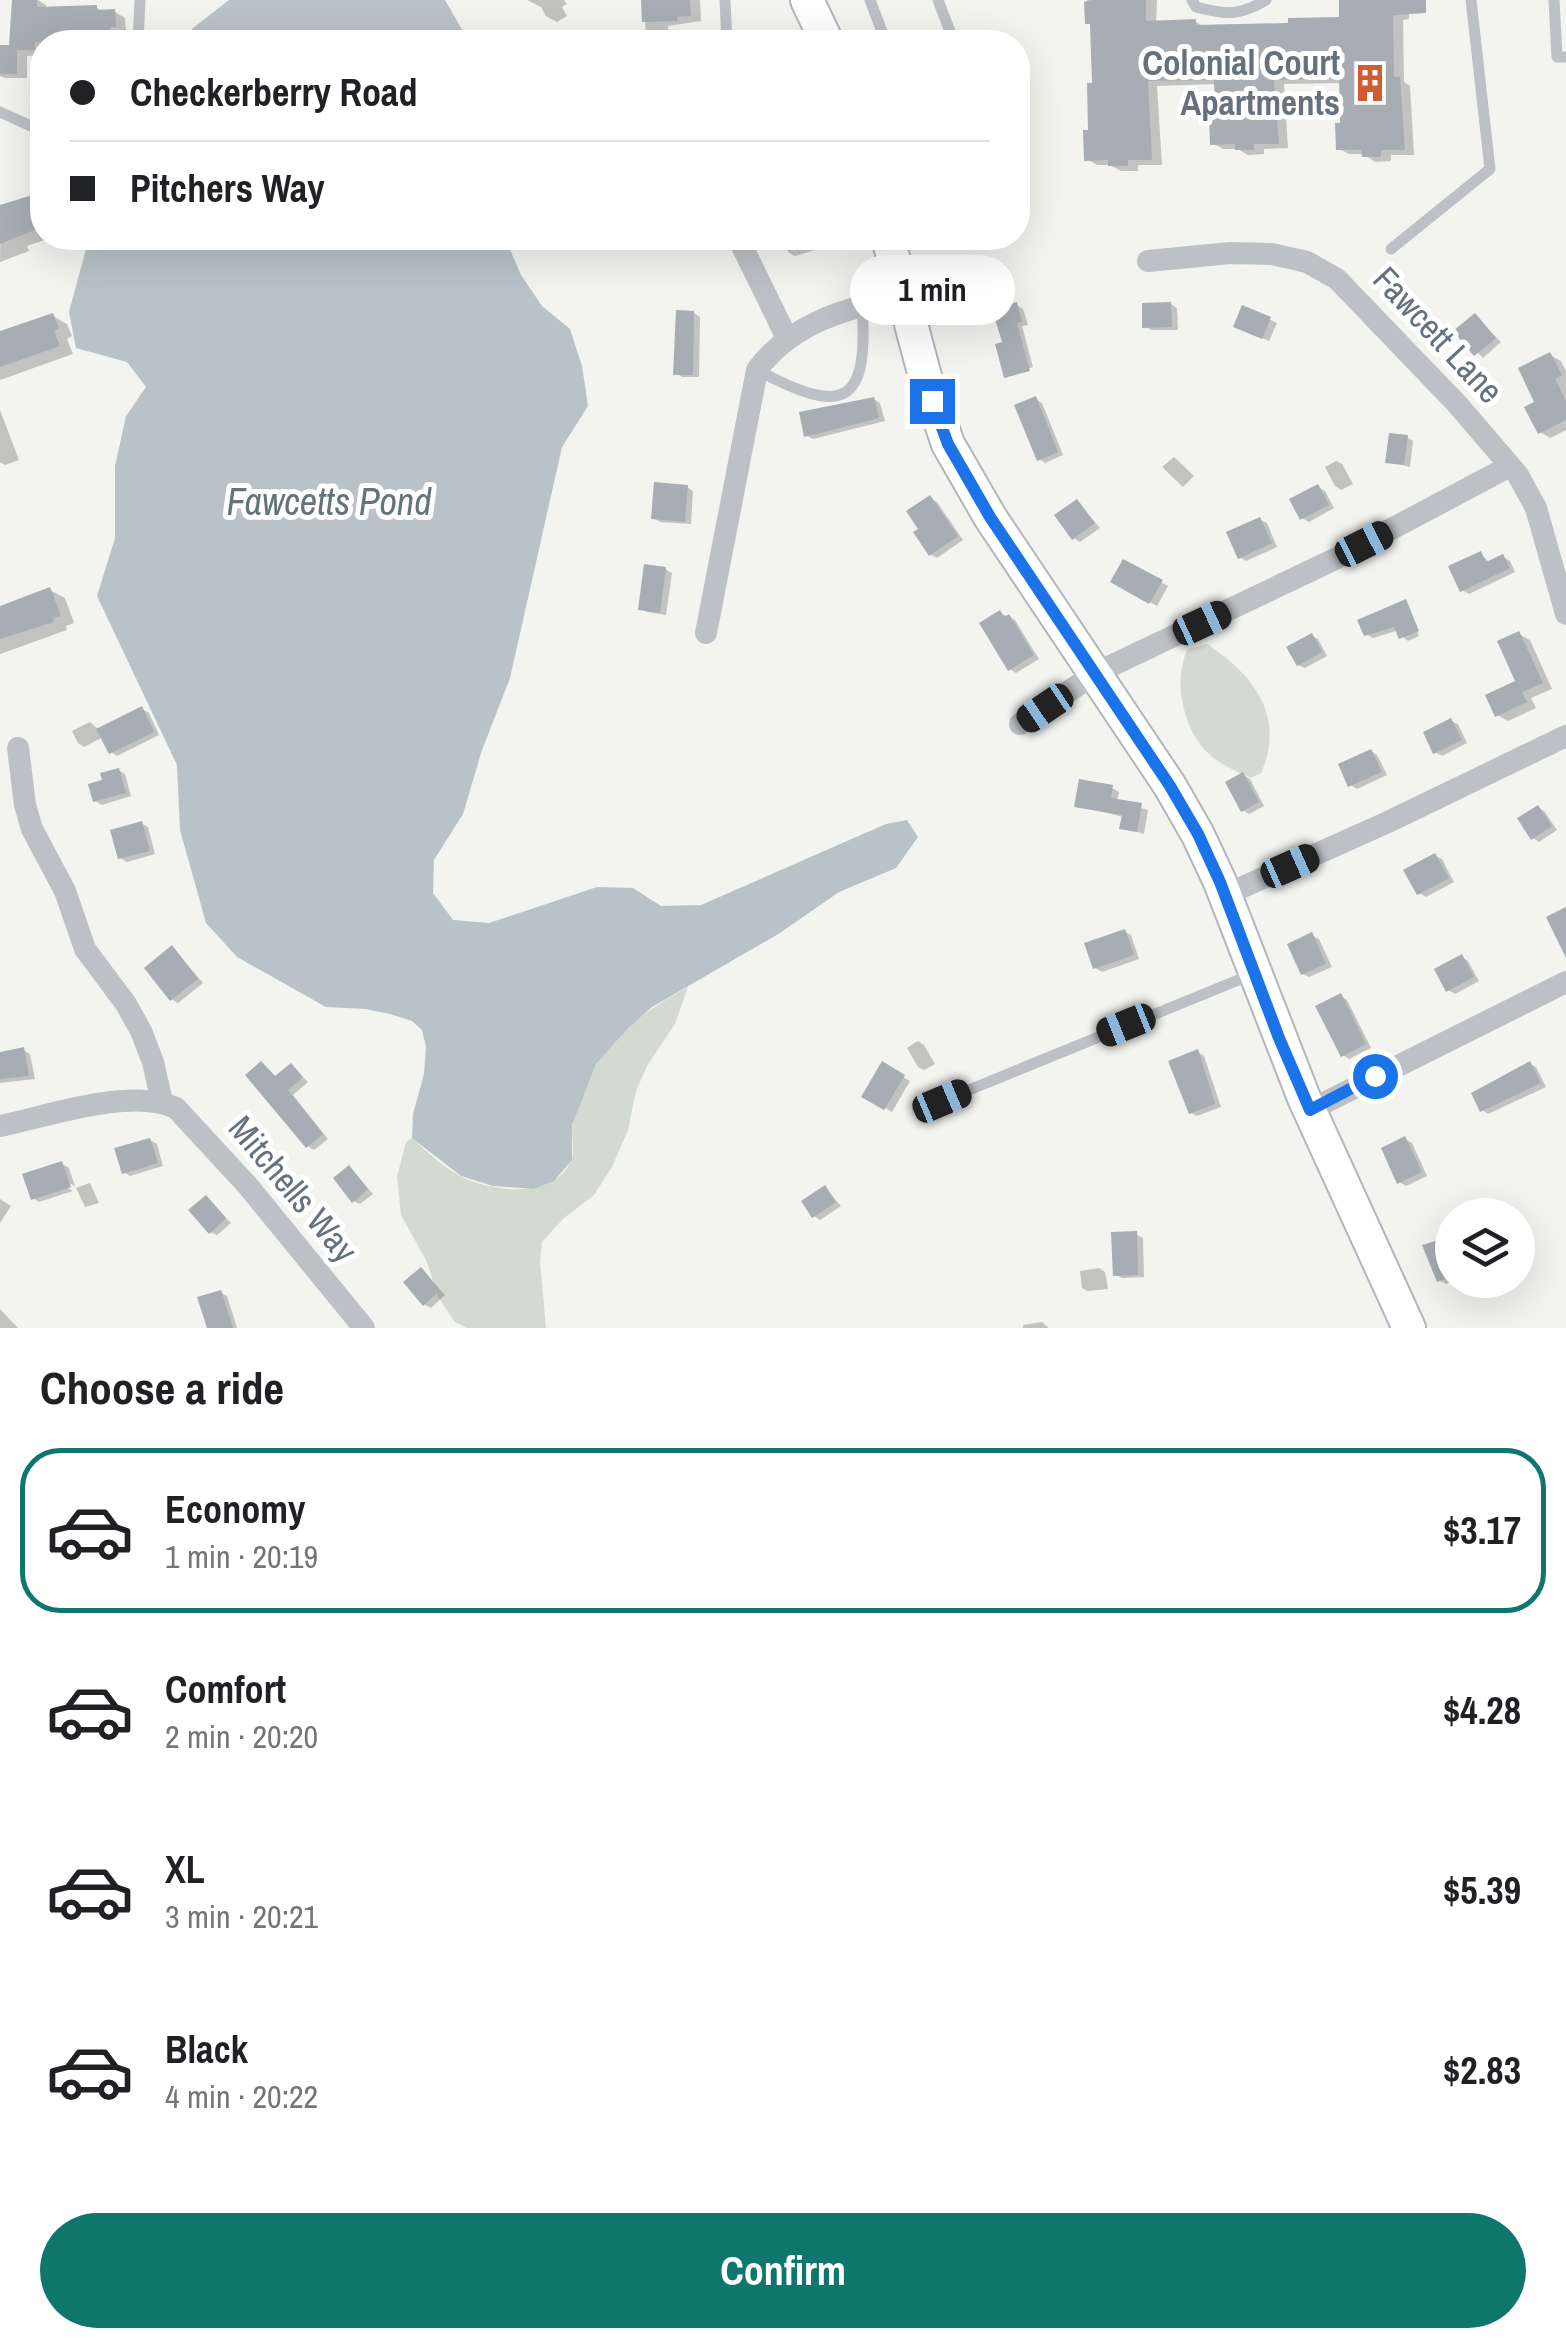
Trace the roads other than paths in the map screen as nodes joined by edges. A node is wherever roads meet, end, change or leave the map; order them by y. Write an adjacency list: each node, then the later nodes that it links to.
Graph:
1 (140, 0): 10 (lane)
2 (726, 0): 11 (lane)
3 (806, 0): 12 (main road)
4 (870, 0): 13 (lane)
5 (938, 0): 14 (lane)
6 (1192, 0): 7 (lane)
7 (1266, 0)
8 (1471, 0): 18 (lane)
9 (1554, 0): 15 (lane)
10 (139, 30)
11 (726, 30)
12 (821, 30)
13 (881, 30)
14 (949, 30)
15 (1566, 56)
16 (0, 112): 17 (lane)
17 (30, 126)
18 (1391, 249)
19 (744, 250): 24 (street)
20 (891, 250): 22 (main road)
21 (1148, 261): 26 (street, Fawcett Lane)
22 (903, 296): 23 (street); 29 (main road)
23 (862, 304): 24 (street); 25 (lane)
24 (787, 338): 25 (street)
25 (757, 370): 28 (street)
26 (1510, 466): 27 (street, Fawcett Lane); 29 (street)
27 (1566, 614)
28 (706, 633)
29 (1096, 674): 30 (street); 33 (main road)
30 (1020, 724)
31 (1566, 736): 33 (street)
32 (18, 748): 37 (street)
33 (1225, 896): 34 (main road)
34 (1255, 973): 36 (lane); 38 (main road)
35 (1566, 982): 38 (street)
36 (942, 1101)
37 (162, 1102): 39 (street); 40 (street, Mitchells Way)
38 (1310, 1110): 41 (main road)
39 (0, 1126)
40 (364, 1328)
41 (1409, 1328)

